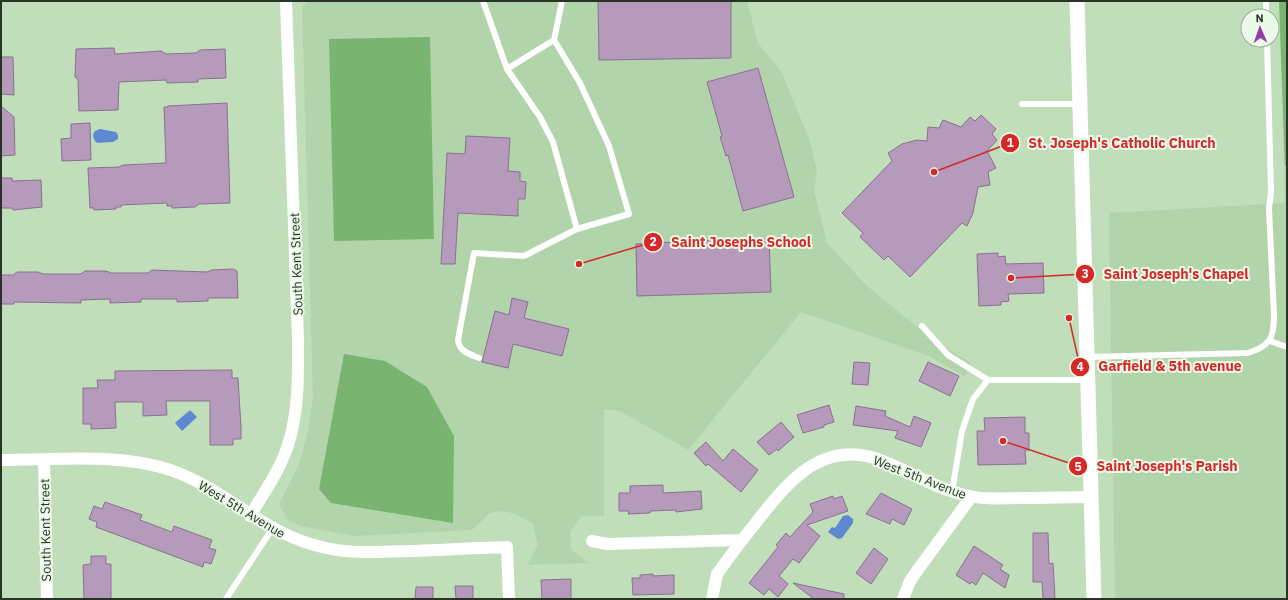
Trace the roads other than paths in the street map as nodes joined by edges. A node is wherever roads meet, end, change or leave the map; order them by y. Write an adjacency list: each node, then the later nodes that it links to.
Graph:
1 (286, 1): 23 (street, South Kent Street)
2 (483, 1): 7 (lane)
3 (562, 1): 5 (lane)
4 (1077, 1): 9 (street)
5 (554, 40): 7 (lane); 10 (lane)
6 (1267, 48): 12 (lane)
7 (507, 69): 10 (lane)
8 (1022, 104): 9 (lane)
9 (1080, 104): 14 (street)
10 (577, 229): 15 (lane)
11 (922, 326): 16 (lane)
12 (1270, 341): 13 (lane); 14 (lane)
13 (1287, 346)
14 (1087, 357): 17 (street)
15 (479, 358)
16 (988, 380): 17 (lane); 20 (lane)
17 (1088, 380): 22 (street)
18 (1, 460): 19 (street, West 5th Avenue)
19 (44, 460): 23 (street, West 5th Avenue); 27 (street, South Kent Street)
20 (952, 492): 21 (street, West 5th Avenue); 25 (street, West 5th Avenue)
21 (971, 497): 22 (street, West 5th Avenue); 31 (street)
22 (1091, 497): 32 (street)
23 (250, 516): 24 (street, West 5th Avenue)
24 (272, 529): 28 (lane); 29 (street, West 5th Avenue)
25 (742, 540): 26 (street); 30 (street, West 5th Avenue)
26 (592, 541)
27 (46, 599)
28 (226, 599)
29 (509, 599)
30 (712, 599)
31 (903, 599)
32 (1094, 599)

